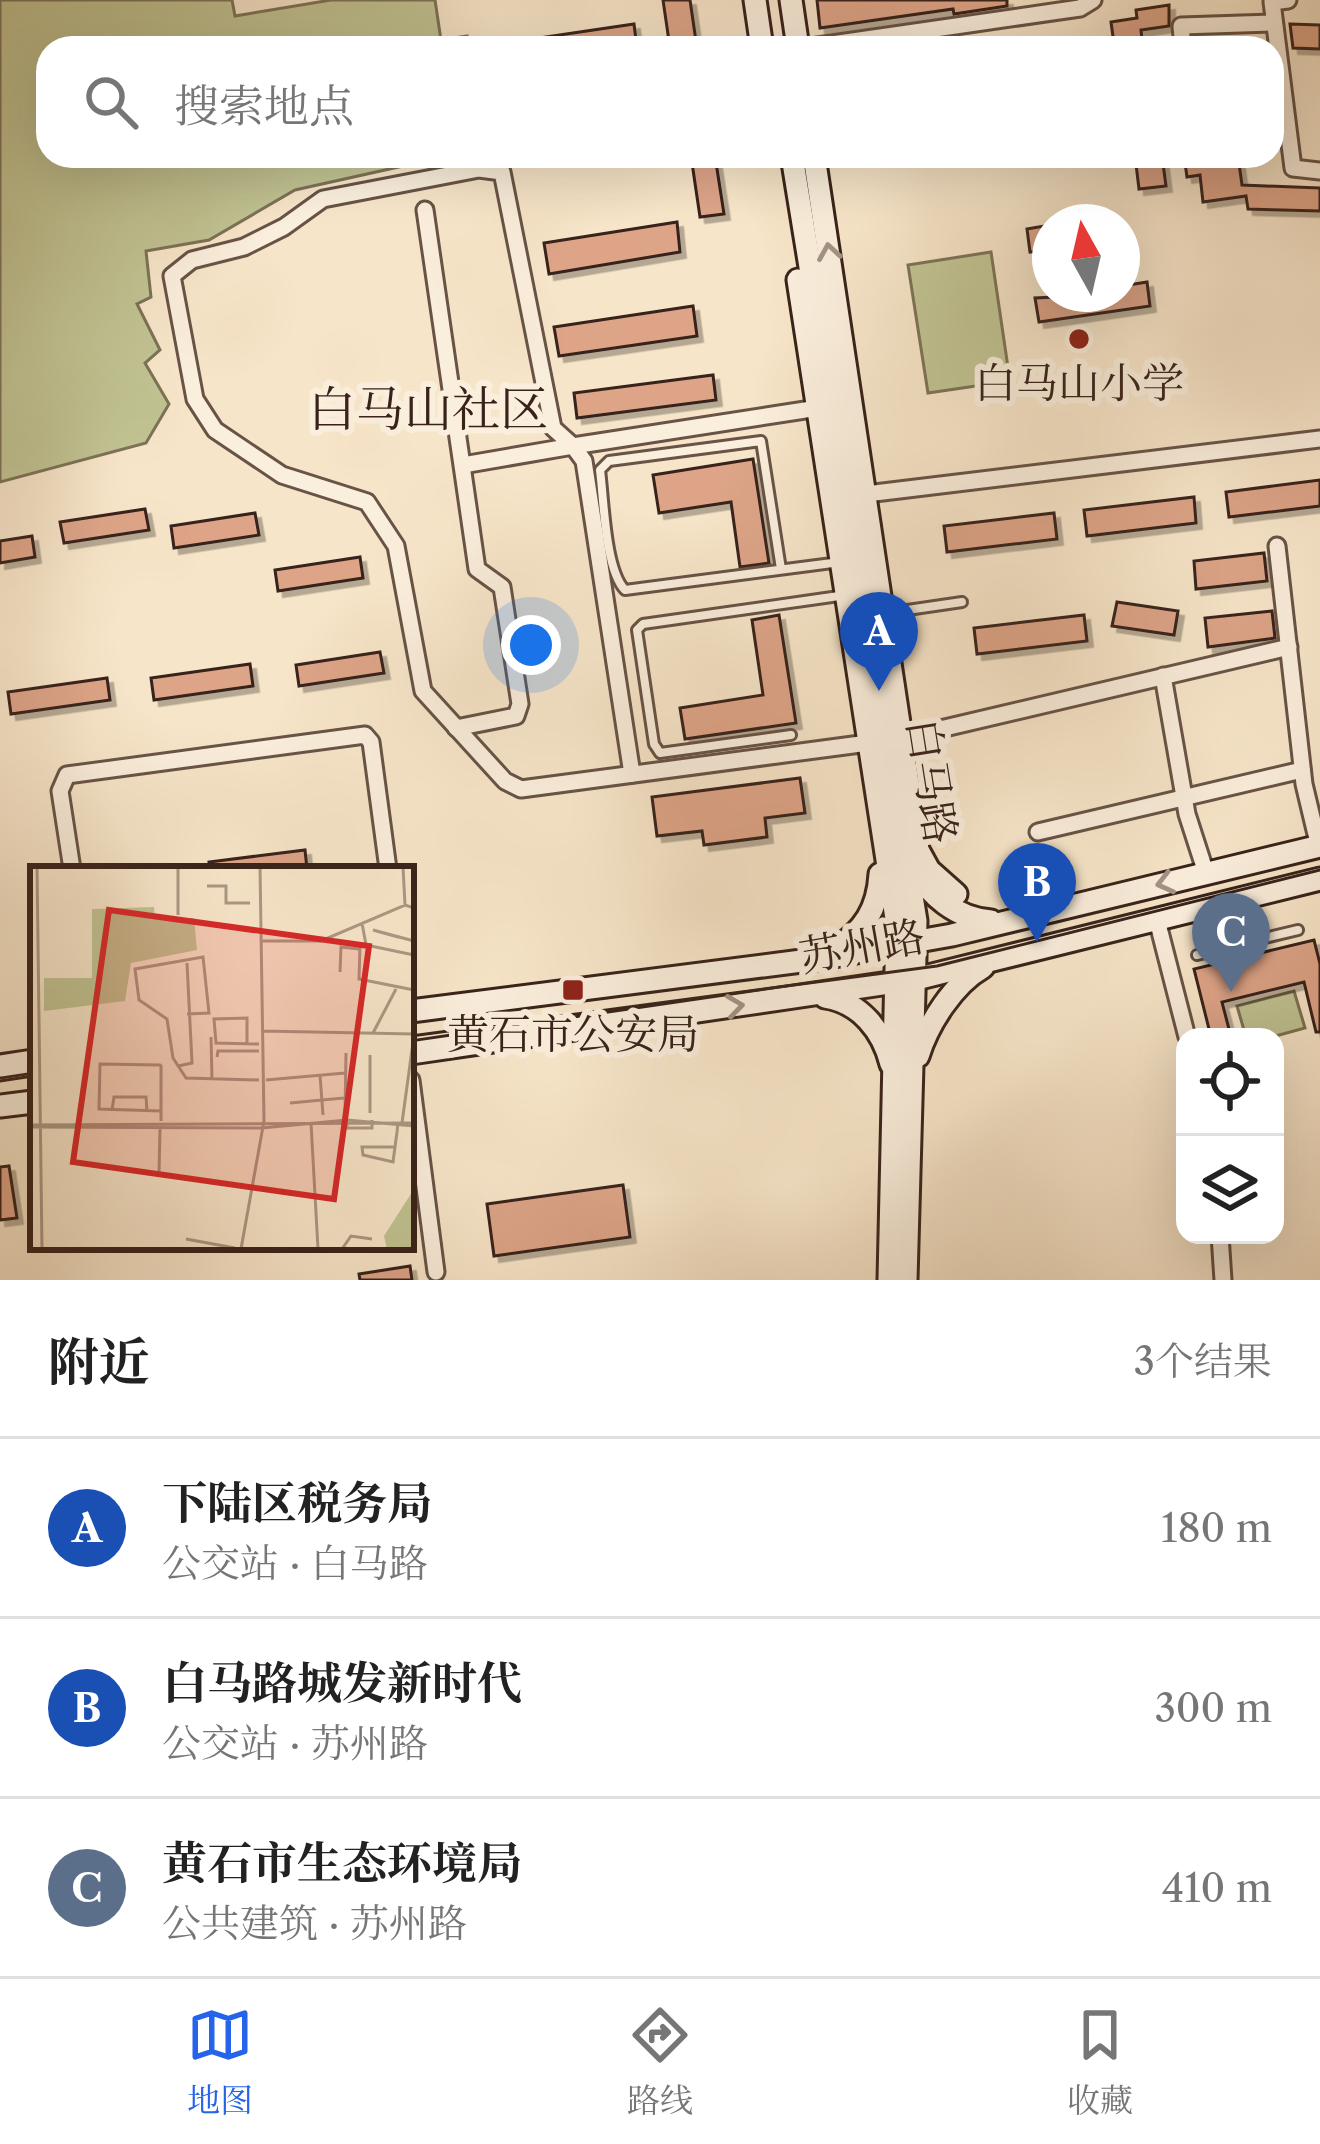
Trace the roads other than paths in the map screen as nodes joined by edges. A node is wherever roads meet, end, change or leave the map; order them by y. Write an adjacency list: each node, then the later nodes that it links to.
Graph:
1 (755, 0): 7 (street)
2 (767, 0): 8 (street)
3 (791, 0): 9 (street)
4 (1093, 0): 10 (street)
5 (1288, 0): 6 (street)
6 (1274, 22): 11 (street); 12 (street)
7 (760, 36)
8 (772, 36)
9 (798, 36)
10 (885, 36)
11 (1181, 36)
12 (1275, 36)
13 (1284, 117): 17 (street)
14 (781, 168): 19 (street, 白马路)
15 (794, 168): 23 (street)
16 (816, 168): 23 (street, one-way to 16)
17 (1320, 171)
18 (425, 210): 22 (street)
19 (818, 408): 21 (street); 25 (street, 白马路)
20 (1320, 439): 23 (street)
21 (573, 446): 22 (street); 32 (street); 37 (street)
22 (463, 465): 32 (street)
23 (857, 495): 29 (street)
24 (1277, 546): 30 (street)
25 (842, 561): 26 (lane); 27 (street, 白马路)
26 (781, 569): 26 (lane)
27 (847, 595): 33 (lane); 35 (street, 白马路)
28 (962, 602): 29 (lane)
29 (875, 615): 34 (street); 39 (street, 白马路)
30 (1289, 647): 31 (street); 36 (street)
31 (1163, 676): 34 (street); 38 (street)
32 (456, 728): 37 (street)
33 (791, 735)
34 (902, 738): 47 (street)
35 (868, 742): 37 (street); 42 (street, 白马路)
36 (1302, 770): 38 (street); 41 (street)
37 (632, 774)
38 (1184, 797): 40 (street); 45 (street)
39 (900, 829): 50 (street); 52 (street, 白马路)
40 (1038, 832)
41 (1319, 846): 45 (street, 苏州路)
42 (885, 847): 52 (street, 白马路); 55 (street)
43 (72, 866): 44 (street)
44 (388, 866)
45 (1206, 873): 50 (street, 苏州路, one-way to 50)
46 (1320, 879): 48 (street, 苏州路)
47 (956, 894)
48 (1236, 900): 49 (street, 苏州路); 53 (lane)
49 (1157, 920): 56 (street, 苏州路); 60 (street)
50 (1004, 922): 52 (street, 苏州路)
51 (1298, 930): 53 (lane)
52 (908, 942): 55 (street, 苏州路); 57 (street, 白马路)
53 (1248, 942): 54 (lane)
54 (1197, 955)
55 (817, 958): 59 (street, 苏州路)
56 (999, 958): 57 (street, 苏州路); 64 (street)
57 (907, 980): 58 (street, 苏州路); 64 (street, 白马路)
58 (813, 995): 61 (street, 苏州路, one-way to 58); 64 (street)
59 (414, 1012)
60 (1185, 1028)
61 (414, 1053)
62 (30, 1061): 63 (street)
63 (0, 1066)
64 (904, 1086): 70 (street, 白马路); 71 (street, 白马路)
65 (30, 1102): 67 (street)
66 (414, 1103): 69 (street)
67 (0, 1106)
68 (1221, 1244): 72 (street)
69 (436, 1273)
70 (889, 1280)
71 (906, 1280)
72 (1223, 1280)

